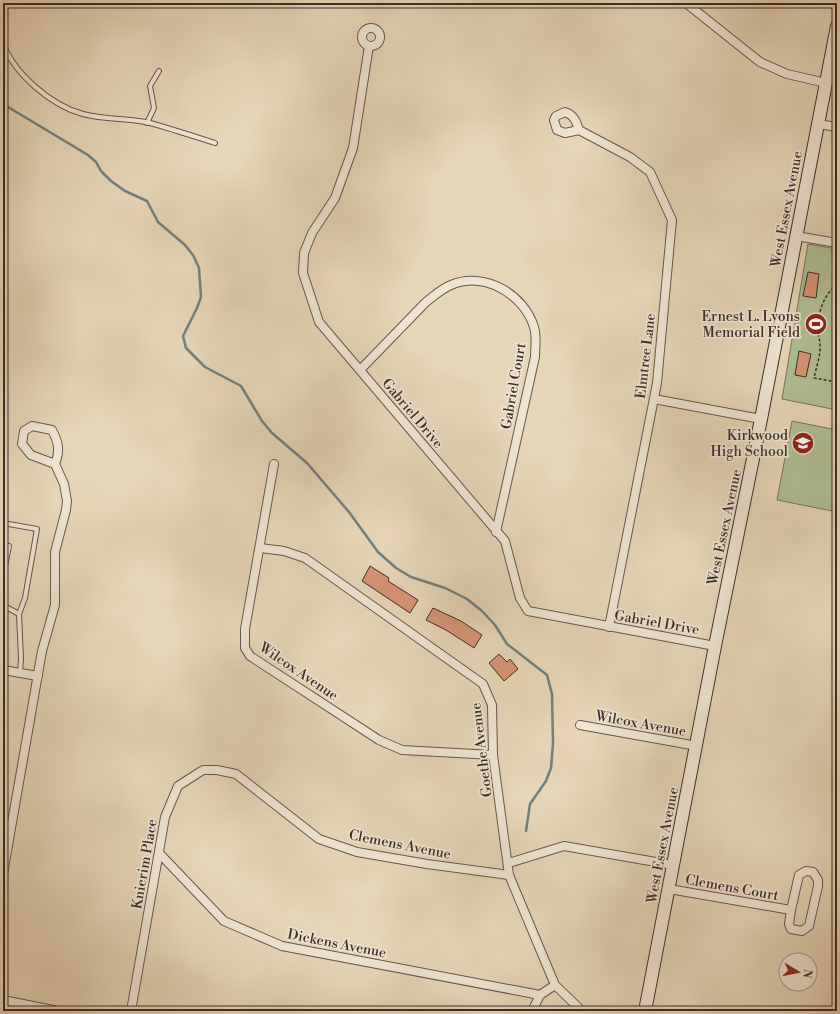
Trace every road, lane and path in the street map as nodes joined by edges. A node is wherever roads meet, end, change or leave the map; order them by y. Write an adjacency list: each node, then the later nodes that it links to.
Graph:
1 (686, 3): 6 (street)
2 (837, 26): 6 (street, West Essex Avenue)
3 (3, 43): 7 (lane)
4 (369, 46): 15 (street, Gabriel Drive)
5 (159, 71): 7 (lane)
6 (826, 83): 8 (street, West Essex Avenue)
7 (147, 123): 11 (lane)
8 (818, 124): 9 (street); 12 (street, West Essex Avenue)
9 (837, 127)
10 (579, 130): 17 (street, Elmtree Lane)
11 (215, 143)
12 (796, 236): 13 (street); 18 (street, West Essex Avenue)
13 (837, 243)
14 (837, 284): 16 (path)
15 (360, 370): 22 (street, Gabriel Drive); 22 (street, Gabriel Court)
16 (837, 382)
17 (654, 399): 18 (street); 28 (street, Elmtree Lane)
18 (761, 419): 29 (street, West Essex Avenue)
19 (55, 464): 19 (street); 32 (street)
20 (274, 464): 24 (street, Wilcox Avenue)
21 (3, 523): 27 (lane)
22 (496, 532): 28 (street, Gabriel Drive)
23 (3, 545): 25 (lane)
24 (260, 548): 35 (street, Goethe Avenue); 35 (street, Wilcox Avenue)
25 (3, 577)
26 (3, 603): 27 (lane)
27 (19, 614): 31 (lane)
28 (609, 627): 29 (street, Gabriel Drive)
29 (715, 646): 34 (street, West Essex Avenue)
30 (3, 670): 31 (street)
31 (20, 673): 32 (street)
32 (38, 676): 40 (street)
33 (580, 725): 34 (street, Wilcox Avenue)
34 (697, 746): 39 (street, West Essex Avenue)
35 (493, 755): 38 (street, Goethe Avenue)
36 (236, 774): 37 (street, Knierim Place); 41 (street, Clemens Avenue)
37 (160, 854): 45 (street, Dickens Avenue); 48 (street, Knierim Place)
38 (509, 863): 39 (street); 41 (street, Goethe Avenue)
39 (674, 865): 42 (street, West Essex Avenue)
40 (3, 874)
41 (509, 875): 44 (street, Goethe Avenue)
42 (669, 889): 43 (street, Clemens Court); 51 (street, West Essex Avenue)
43 (791, 910): 43 (street, Clemens Court)
44 (555, 984): 45 (street); 50 (street, Goethe Avenue)
45 (540, 995): 49 (street)
46 (3, 1000): 47 (street)
47 (58, 1011)
48 (131, 1011)
49 (532, 1011)
50 (582, 1011)
51 (645, 1011)

